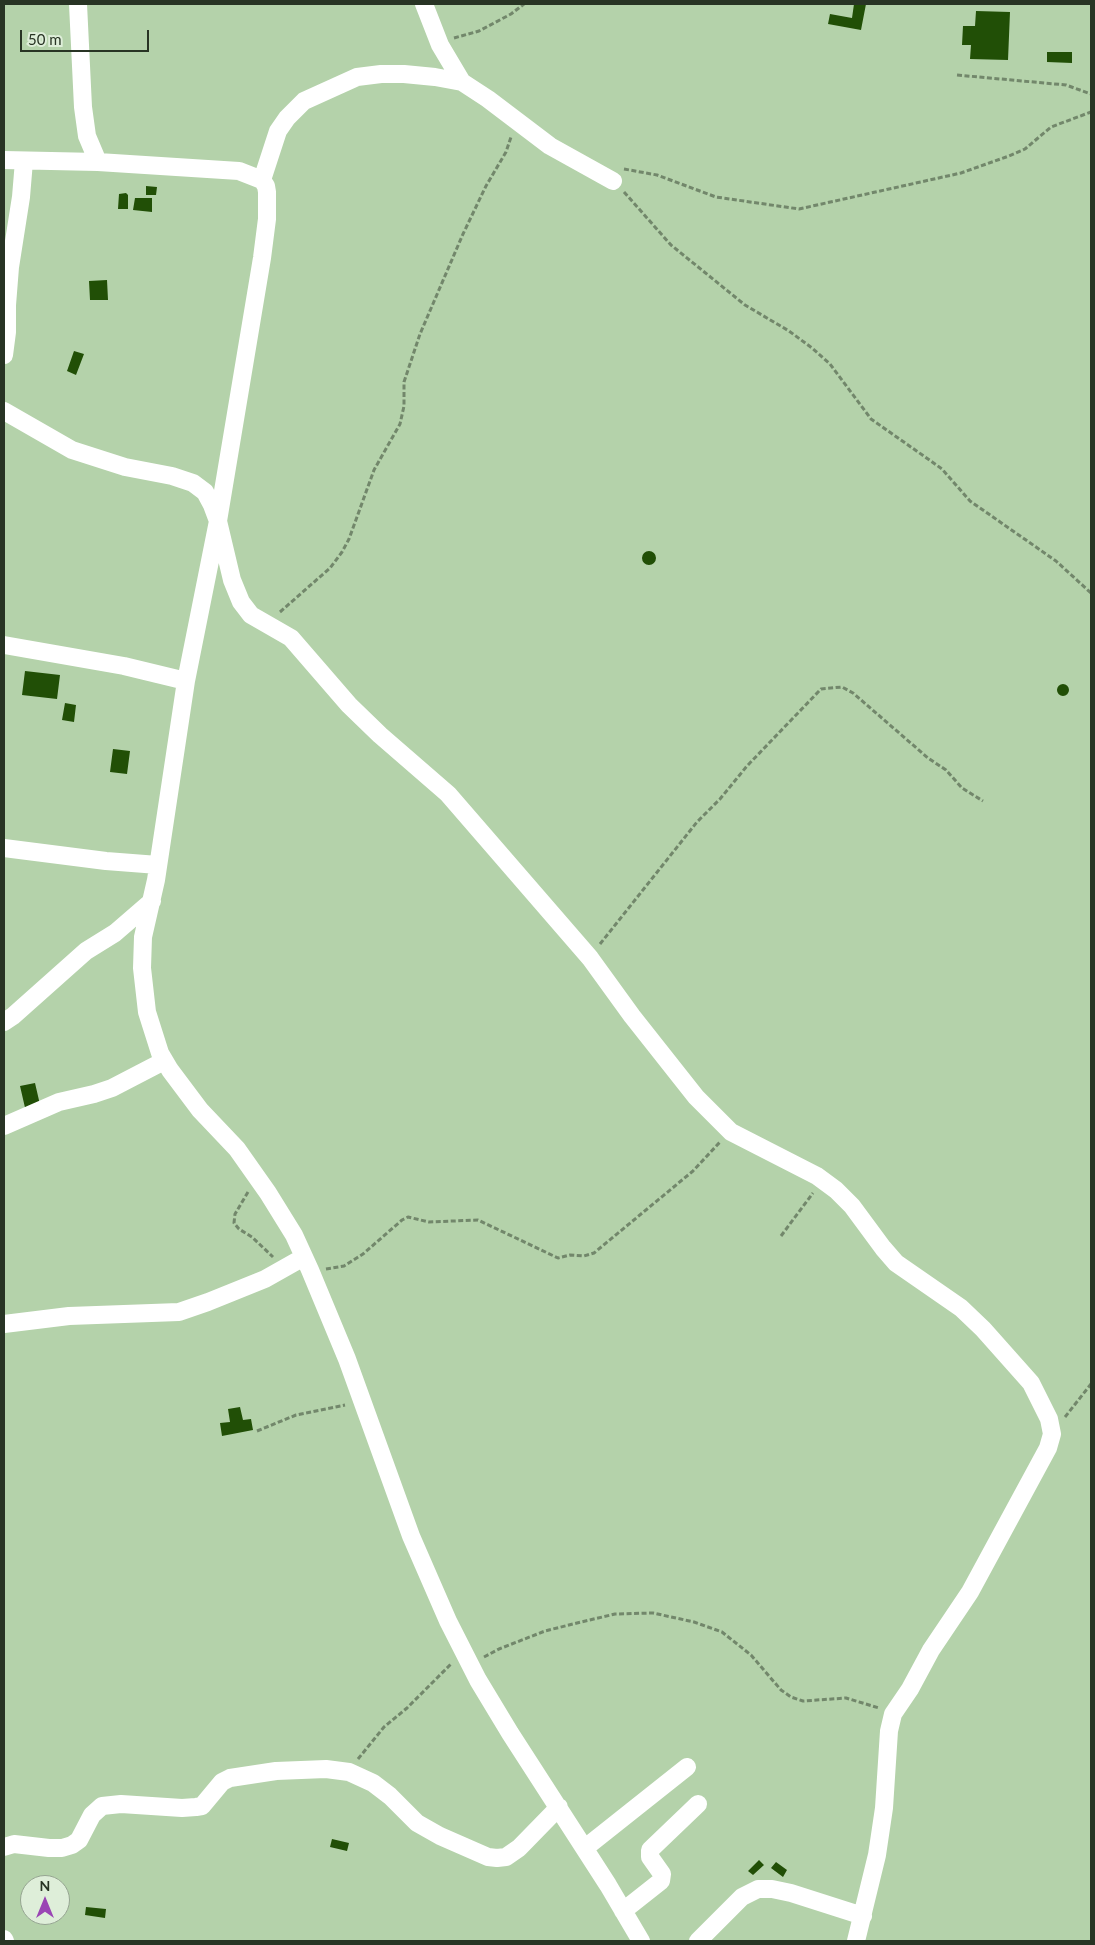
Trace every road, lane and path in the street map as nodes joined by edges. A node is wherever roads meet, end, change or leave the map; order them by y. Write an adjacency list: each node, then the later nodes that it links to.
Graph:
1 (78, 4): 12 (street)
2 (424, 4): 4 (street)
3 (524, 4): 4 (path)
4 (440, 45): 6 (street)
5 (957, 75): 7 (path)
6 (462, 82): 9 (street); 14 (street)
7 (1091, 94)
8 (1091, 112): 13 (path)
9 (516, 122): 13 (street); 19 (path)
10 (4, 160): 11 (street)
11 (24, 161): 12 (street); 15 (street)
12 (98, 162): 14 (street)
13 (617, 175): 18 (path)
14 (262, 180): 17 (street)
15 (4, 355)
16 (4, 411): 17 (street)
17 (218, 521): 19 (street); 21 (street)
18 (1091, 593)
19 (264, 623): 26 (street)
20 (4, 645): 21 (street)
21 (186, 681): 24 (street)
22 (983, 801): 26 (path)
23 (4, 848): 24 (street)
24 (158, 865): 25 (street)
25 (152, 901): 27 (street); 28 (street)
26 (590, 958): 30 (street)
27 (4, 1022)
28 (164, 1061): 29 (street); 32 (street)
29 (4, 1126)
30 (730, 1132): 31 (street); 34 (path)
31 (817, 1176): 33 (path); 39 (street)
32 (258, 1180): 34 (street); 35 (path)
33 (781, 1236)
34 (307, 1263): 35 (street); 38 (street)
35 (284, 1268): 36 (street)
36 (4, 1324)
37 (1091, 1384): 39 (path)
38 (363, 1402): 40 (path); 41 (street)
39 (1050, 1419): 42 (street)
40 (257, 1431)
41 (467, 1658): 42 (path); 44 (path); 46 (street)
42 (893, 1714): 50 (street)
43 (687, 1767): 48 (street)
44 (349, 1772): 46 (street); 47 (street)
45 (698, 1804): 49 (street)
46 (559, 1807): 48 (street)
47 (4, 1847)
48 (585, 1848): 49 (street)
49 (623, 1911): 51 (street)
50 (863, 1916): 52 (street); 53 (street)
51 (641, 1941)
52 (698, 1941)
53 (856, 1941)

